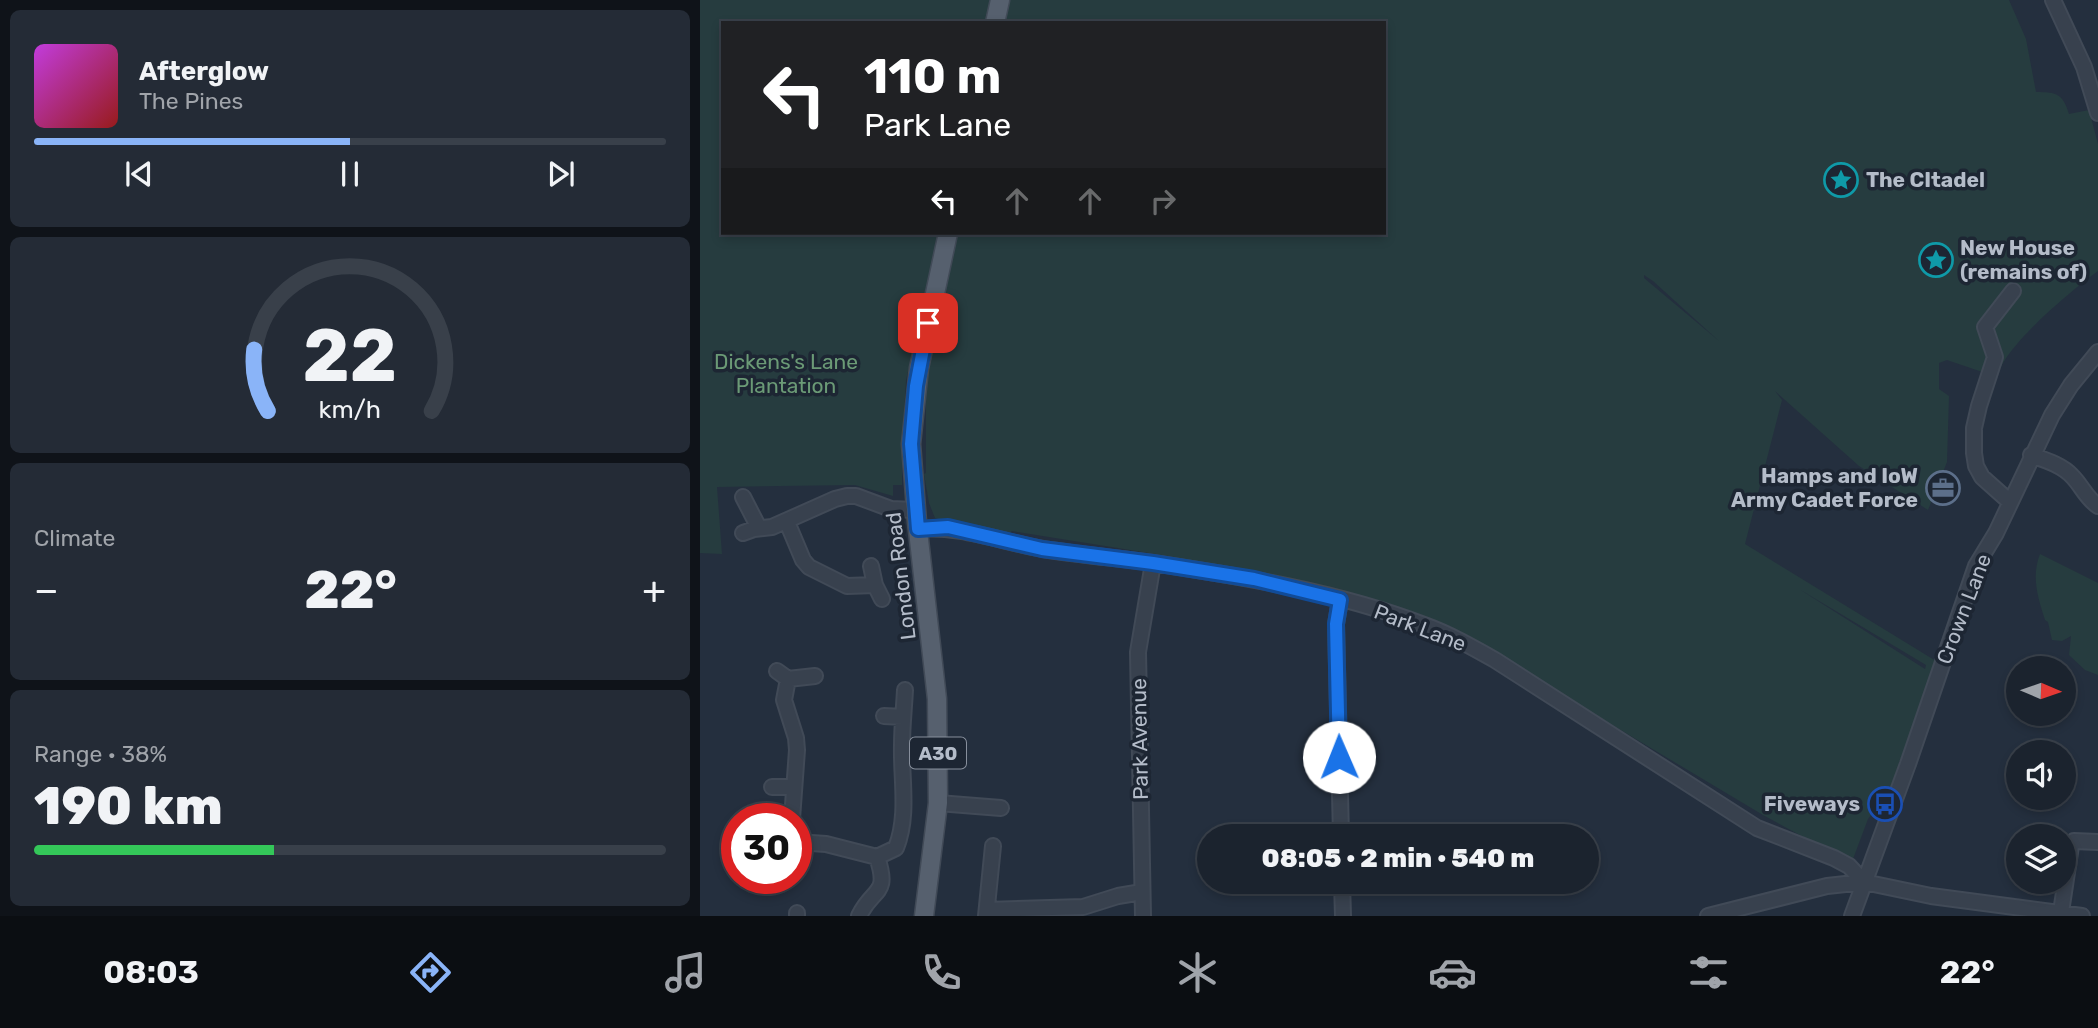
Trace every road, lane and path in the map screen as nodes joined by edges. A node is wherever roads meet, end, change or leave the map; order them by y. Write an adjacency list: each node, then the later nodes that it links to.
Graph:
1 (1000, 0): 3 (main road)
2 (2053, 0): 4 (street)
3 (995, 21)
4 (2098, 113)
5 (948, 235): 12 (main road, London Road / A30)
6 (2012, 291): 10 (street)
7 (2098, 352): 8 (street, Crown Lane)
8 (2031, 455): 10 (street, Crown Lane); 11 (street)
9 (743, 497): 14 (street)
10 (2010, 502): 36 (street, Crown Lane)
11 (2098, 506)
12 (915, 509): 13 (street); 15 (main road, London Road / A30)
13 (787, 522): 14 (street); 19 (street)
14 (758, 528): 16 (street)
15 (918, 529): 17 (street, Park Lane); 29 (main road, London Road / A30)
16 (743, 533)
17 (1153, 563): 21 (street, Park Lane); 37 (street, Park Avenue)
18 (872, 566): 19 (street)
19 (875, 585): 20 (street)
20 (882, 599)
21 (1340, 600): 31 (street); 36 (street, Park Lane)
22 (816, 676): 27 (street)
23 (905, 691): 25 (street)
24 (884, 716): 25 (street)
25 (903, 717): 35 (street)
26 (772, 787): 27 (street)
27 (793, 787): 28 (street)
28 (792, 803)
29 (937, 803): 30 (street); 42 (main road, London Road / A30)
30 (1001, 807)
31 (1340, 824)
32 (2098, 842): 39 (street)
33 (812, 843): 35 (street)
34 (993, 846): 40 (street)
35 (877, 857): 41 (street)
36 (1864, 882): 39 (street); 45 (street); 46 (street, Crown Lane)
37 (1142, 892): 40 (street); 43 (street, Park Avenue)
38 (1342, 894): 44 (street)
39 (2061, 912): 47 (street)
40 (987, 913)
41 (859, 916)
42 (924, 916)
43 (1143, 916)
44 (1343, 916)
45 (1708, 916)
46 (1852, 916)
47 (2081, 916)

